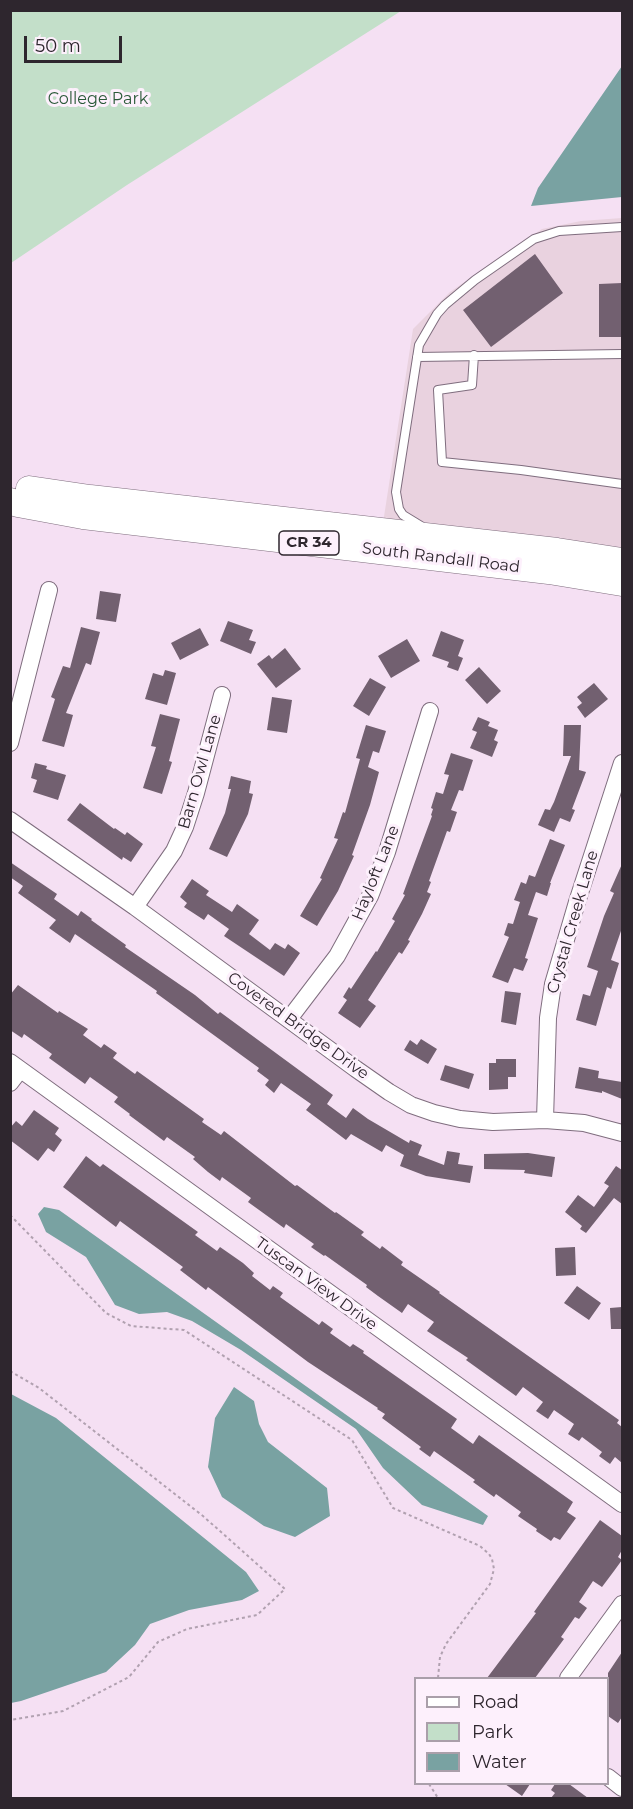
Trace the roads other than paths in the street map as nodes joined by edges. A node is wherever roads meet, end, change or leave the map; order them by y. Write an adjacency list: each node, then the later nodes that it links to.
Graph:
1 (622, 227): 4 (lane)
2 (622, 354): 3 (lane)
3 (474, 355): 4 (lane); 5 (lane)
4 (417, 357): 8 (lane)
5 (622, 484)
6 (10, 488): 8 (main road, South Randall Road / CR 34)
7 (10, 501): 10 (main road, South Randall Road / CR 34)
8 (485, 542): 9 (main road, South Randall Road / CR 34)
9 (622, 561)
10 (622, 583)
11 (48, 590): 14 (street)
12 (222, 695): 17 (street, Barn Owl Lane)
13 (430, 711): 18 (street, Hayloft Lane)
14 (10, 743)
15 (622, 763): 20 (street, Crystal Creek Lane)
16 (10, 820): 17 (street, Covered Bridge Drive)
17 (135, 908): 18 (street, Covered Bridge Drive)
18 (290, 1019): 20 (street, Covered Bridge Drive)
19 (14, 1072): 22 (street, Tuscan View Drive)
20 (545, 1120): 21 (street, Covered Bridge Drive)
21 (622, 1133)
22 (622, 1504)
23 (622, 1604): 24 (street)
24 (569, 1677)
25 (609, 1778): 26 (street)
26 (622, 1788)

